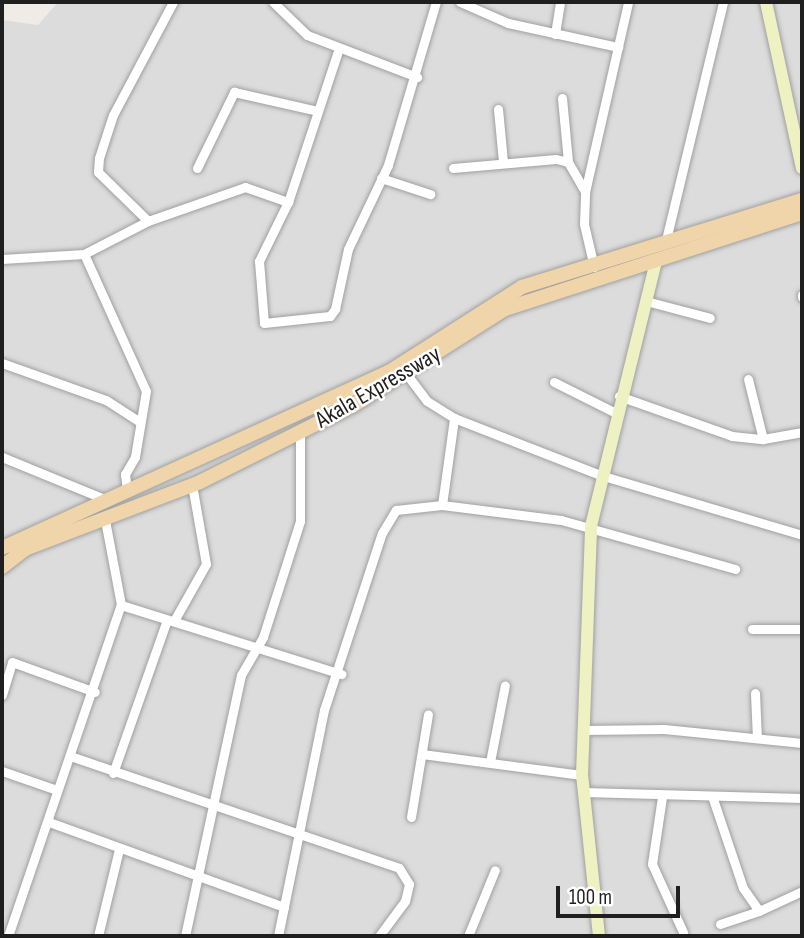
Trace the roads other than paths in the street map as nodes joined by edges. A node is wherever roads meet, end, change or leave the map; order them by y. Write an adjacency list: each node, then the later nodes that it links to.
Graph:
1 (173, 2): 29 (street)
2 (273, 2): 11 (street)
3 (436, 2): 12 (street)
4 (560, 2): 9 (street)
5 (628, 2): 10 (street)
6 (723, 2): 30 (street)
7 (766, 2): 17 (street)
8 (466, 3): 9 (street)
9 (555, 34): 10 (street)
10 (618, 47): 24 (street)
11 (339, 48): 12 (street); 15 (street)
12 (416, 77): 23 (street)
13 (562, 98): 19 (street)
14 (498, 109): 18 (street)
15 (314, 110): 20 (street); 27 (street)
16 (802, 123): 17 (street)
17 (788, 125): 22 (street)
18 (503, 162): 19 (street); 21 (street)
19 (568, 162): 24 (street)
20 (197, 168)
21 (453, 168)
22 (802, 168)
23 (381, 178): 25 (street); 27 (street)
24 (585, 192): 34 (street)
25 (430, 194)
26 (802, 200): 30 (main road, Akala Expressway)
27 (288, 202): 29 (street)
28 (802, 213): 33 (main road, Akala Expressway)
29 (148, 221): 31 (street)
30 (665, 244): 34 (main road, Akala Expressway)
31 (85, 254): 32 (street); 44 (street)
32 (2, 259)
33 (655, 265): 35 (street); 38 (main road, Akala Expressway)
34 (594, 267): 49 (main road, Akala Expressway)
35 (646, 301): 36 (street); 41 (street)
36 (710, 318)
37 (2, 363): 44 (street)
38 (408, 376): 43 (street); 45 (main road, Akala Expressway)
39 (748, 379): 47 (street)
40 (554, 382): 42 (street)
41 (619, 396): 42 (street); 47 (street)
42 (614, 412): 50 (street)
43 (454, 418): 50 (street); 56 (street)
44 (140, 422): 53 (street)
45 (299, 431): 52 (main road, Akala Expressway); 67 (street)
46 (802, 432): 47 (street)
47 (763, 439)
48 (2, 457): 55 (street)
49 (180, 467): 51 (main road, Akala Expressway); 52 (main road)
50 (600, 475): 58 (street); 59 (street)
51 (152, 479): 53 (main road, Akala Expressway); 54 (main road)
52 (196, 483): 54 (main road, Akala Expressway); 64 (street)
53 (127, 490): 55 (main road, Akala Expressway)
54 (159, 499): 57 (main road, Akala Expressway)
55 (108, 500): 60 (main road, Akala Expressway)
56 (442, 505): 58 (street); 68 (street)
57 (105, 520): 61 (main road, Akala Expressway); 63 (street)
58 (591, 526): 62 (street); 74 (street)
59 (802, 535)
60 (2, 548)
61 (2, 567)
62 (735, 569)
63 (121, 605): 64 (street); 70 (street)
64 (171, 619): 67 (street); 81 (street)
65 (752, 629): 66 (street)
66 (802, 629)
67 (256, 648): 68 (street); 88 (street)
68 (341, 674): 91 (street)
69 (505, 685): 79 (street)
70 (95, 692): 72 (street); 78 (street)
71 (755, 693): 75 (street)
72 (2, 695)
73 (428, 714): 77 (street)
74 (583, 730): 75 (street); 82 (street)
75 (757, 738): 76 (street)
76 (802, 743)
77 (422, 754): 79 (street); 89 (street)
78 (73, 757): 81 (street); 83 (street)
79 (491, 762): 82 (street)
80 (2, 771): 83 (street)
81 (113, 773): 88 (street)
82 (582, 775): 84 (street)
83 (57, 790): 90 (street)
84 (584, 792): 85 (street); 106 (street)
85 (662, 796): 86 (street); 99 (street)
86 (712, 796): 87 (street); 97 (street)
87 (802, 798)
88 (208, 808): 91 (street); 94 (street)
89 (411, 817)
90 (49, 822): 92 (street); 100 (street)
91 (297, 838): 96 (street); 104 (street)
92 (118, 849): 94 (street); 101 (street)
93 (495, 870): 105 (street)
94 (197, 877): 96 (street); 102 (street)
95 (802, 891): 97 (street)
96 (284, 907): 103 (street)
97 (759, 911): 98 (street)
98 (720, 924)
99 (683, 932)
100 (8, 936)
101 (98, 936)
102 (185, 936)
103 (278, 936)
104 (379, 936)
105 (468, 936)
106 (599, 936)

